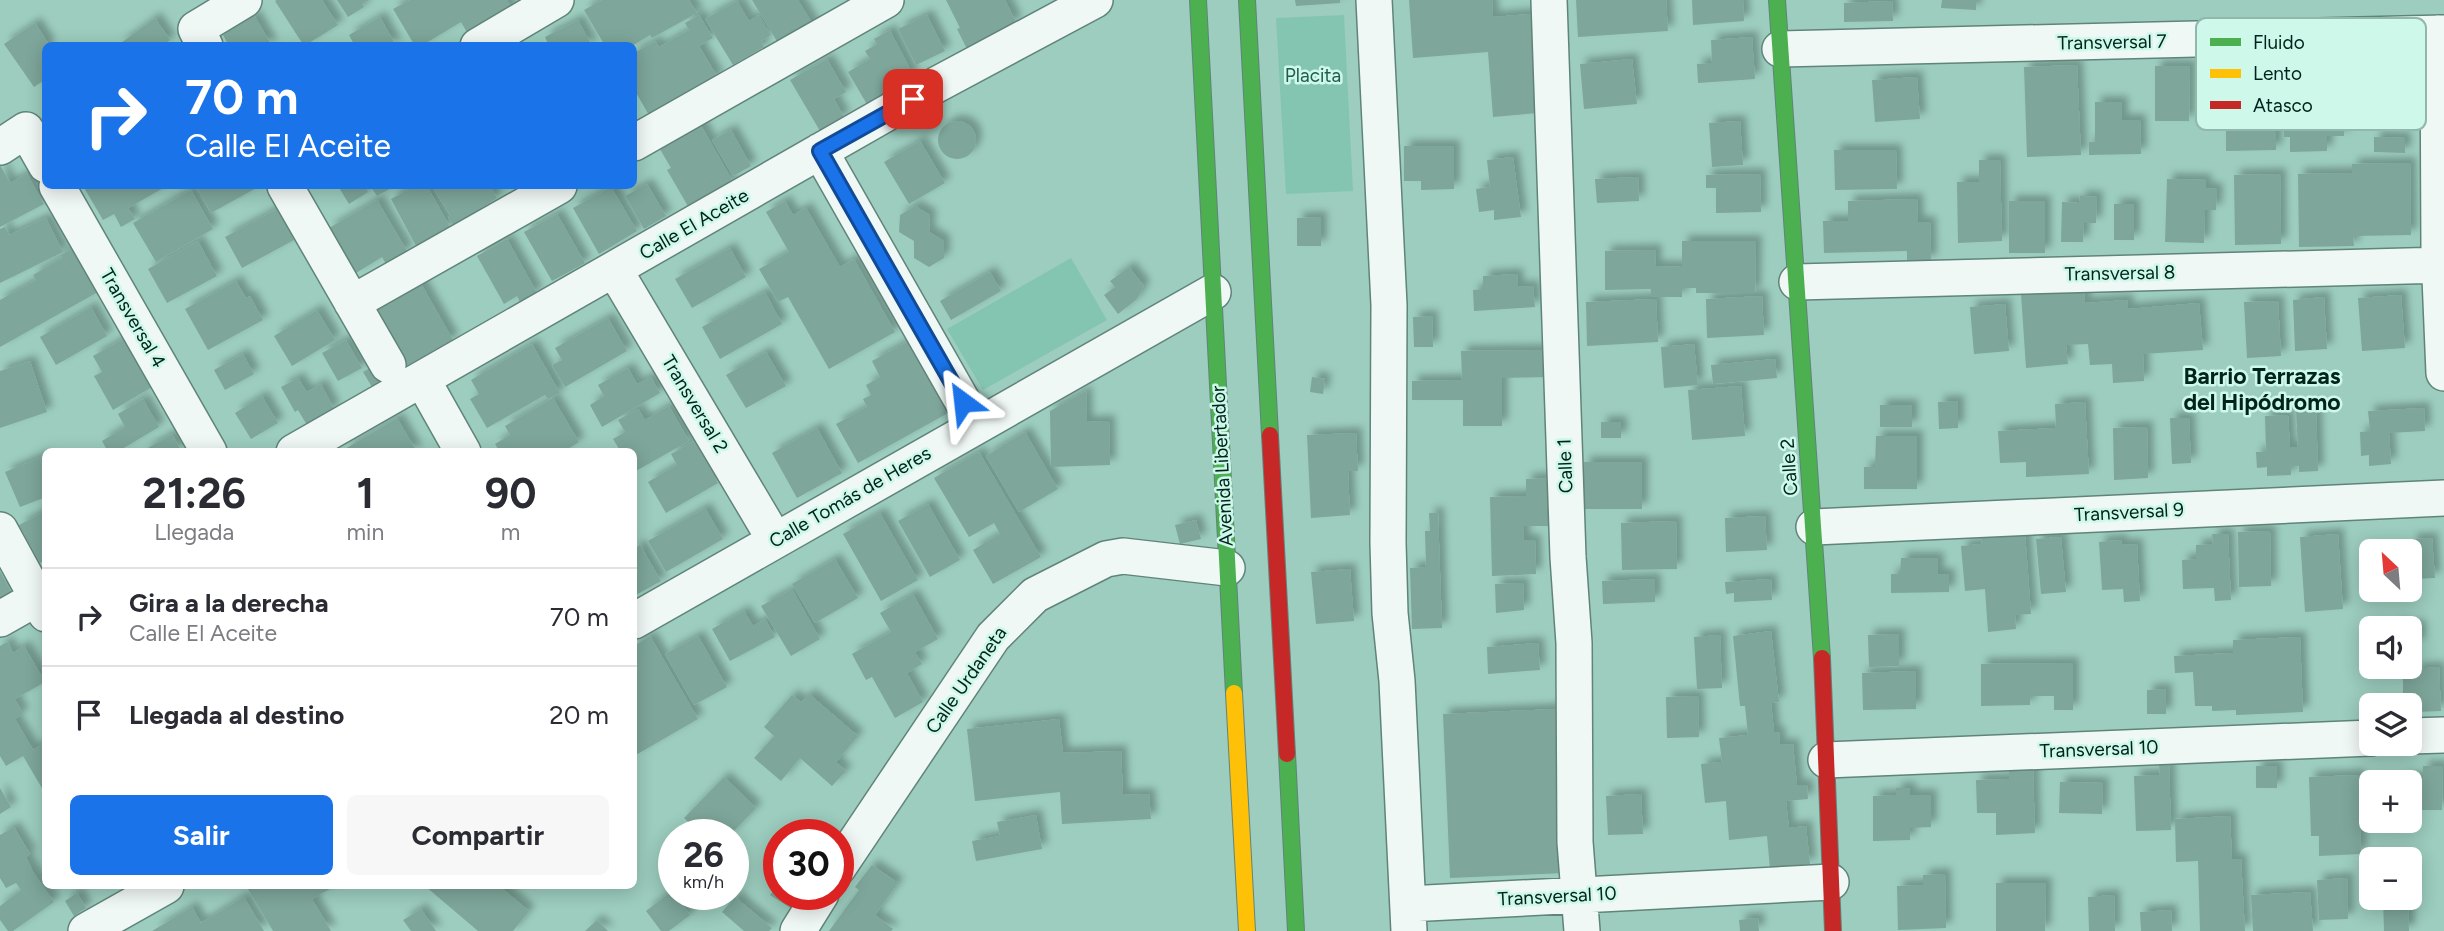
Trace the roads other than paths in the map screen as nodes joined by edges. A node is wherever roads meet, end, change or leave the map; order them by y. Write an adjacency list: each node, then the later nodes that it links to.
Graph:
1 (244, 0): 12 (street)
2 (556, 0): 13 (street)
3 (886, 0): 16 (street)
4 (1095, 0): 17 (street, Calle El Aceite)
5 (1198, 0): 25 (main road, Avenida Libertador)
6 (1247, 0): 56 (main road)
7 (1374, 0): 52 (street)
8 (1549, 0): 50 (street, Calle 1)
9 (1777, 0): 14 (main road, Calle 2)
10 (2441, 33): 22 (street)
11 (2196, 39): 14 (street, Transversal 7)
12 (203, 42)
13 (485, 42)
14 (1780, 49): 24 (main road, Calle 2)
15 (10, 132): 18 (street)
16 (637, 141)
17 (820, 151): 23 (street, Calle El Aceite); 30 (street)
18 (42, 161)
19 (59, 189): 31 (street, Transversal 4)
20 (287, 189): 26 (street)
21 (554, 189): 26 (street)
22 (2442, 265): 24 (street, Transversal 8); 28 (street)
23 (614, 269): 29 (street, Calle El Aceite); 37 (street, Transversal 2)
24 (1797, 282): 35 (main road, Calle 2)
25 (1213, 292): 30 (street, Calle Tomás de Heres); 38 (main road, Avenida Libertador)
26 (352, 303): 27 (street)
27 (388, 365)
28 (2444, 373)
29 (422, 379): 32 (street, Calle El Aceite); 33 (street)
30 (976, 425): 37 (street, Calle Tomás de Heres)
31 (207, 448)
32 (301, 448)
33 (461, 448)
34 (2444, 498): 35 (street, Transversal 9)
35 (1814, 527): 46 (main road, Calle 2)
36 (0, 530): 39 (street)
37 (775, 540): 42 (street, Calle Tomás de Heres)
38 (1227, 568): 47 (street, Calle Urdaneta); 55 (main road, Avenida Libertador)
39 (42, 600)
40 (42, 602): 41 (street)
41 (0, 619)
42 (637, 619)
43 (2444, 734): 44 (street)
44 (2422, 735)
45 (2359, 738): 46 (street, Transversal 10)
46 (1826, 760): 48 (main road, Calle 2)
47 (854, 844)
48 (1831, 882): 50 (street, Transversal 10); 58 (main road, Calle 2)
49 (161, 889): 53 (street)
50 (1579, 895): 52 (street, Transversal 10); 57 (street, Calle 1)
51 (811, 910): 54 (street)
52 (1409, 918)
53 (86, 931)
54 (798, 931)
55 (1247, 931)
56 (1296, 931)
57 (1582, 931)
58 (1833, 931)

